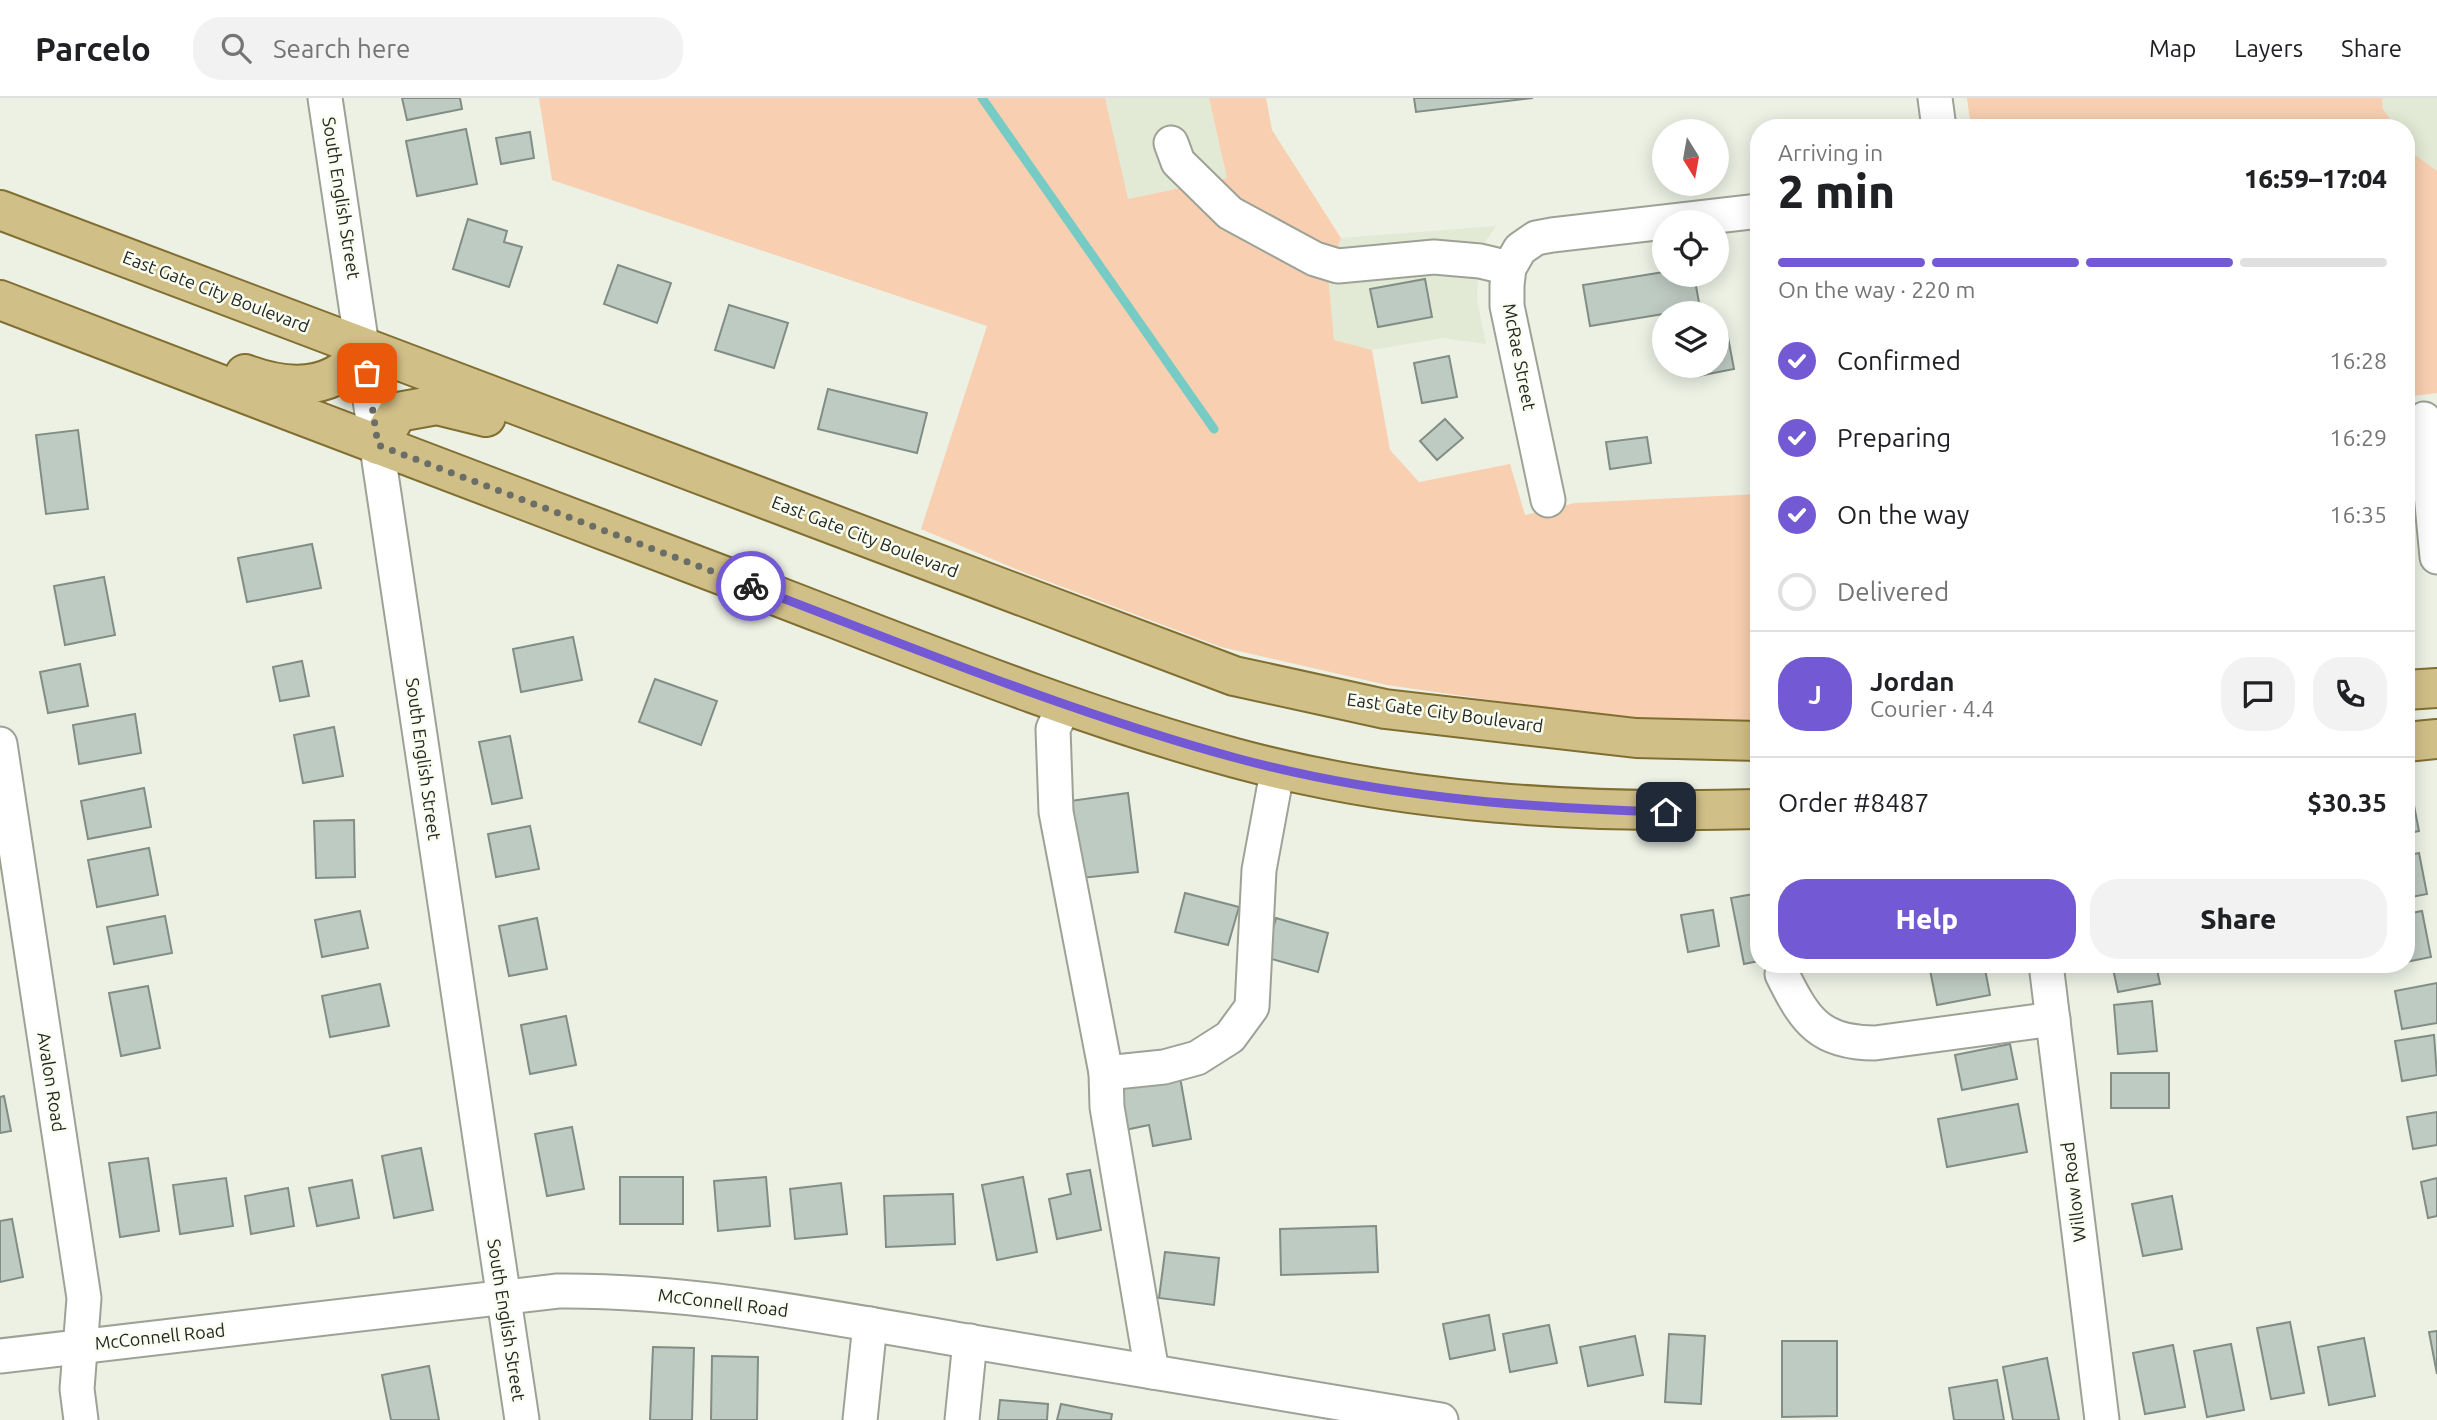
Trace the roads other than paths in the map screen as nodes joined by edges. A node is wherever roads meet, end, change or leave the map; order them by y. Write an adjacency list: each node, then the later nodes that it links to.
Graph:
1 (325, 98): 10 (street, South English Street)
2 (1935, 98): 3 (street)
3 (1938, 119)
4 (1171, 143): 7 (street)
5 (0, 210): 10 (main road, East Gate City Boulevard)
6 (1750, 212): 7 (street)
7 (1509, 268): 14 (street, McRae Street)
8 (0, 300): 9 (main road)
9 (88, 334): 10 (main road); 12 (main road)
10 (364, 349): 12 (street, South English Street); 13 (main road, East Gate City Boulevard)
11 (2424, 419): 15 (street)
12 (378, 445): 13 (main road); 18 (main road); 29 (street, South English Street)
13 (658, 459): 20 (main road, East Gate City Boulevard)
14 (1548, 500)
15 (2437, 557)
16 (2437, 688): 17 (main road)
17 (2415, 689)
18 (1065, 704): 23 (main road); 28 (street)
19 (2437, 739): 21 (main road)
20 (1750, 741)
21 (2415, 741)
22 (0, 744): 32 (street, Avalon Road)
23 (1278, 767): 24 (main road); 28 (street)
24 (1750, 809)
25 (2047, 973): 27 (street, Willow Road)
26 (1782, 974): 27 (street)
27 (2053, 1019): 40 (street, Willow Road)
28 (1106, 1073): 34 (street)
29 (502, 1298): 30 (street, McConnell Road); 32 (street, McConnell Road); 36 (street, South English Street)
30 (870, 1324): 31 (street, McConnell Road); 37 (street)
31 (970, 1341): 34 (street, McConnell Road); 38 (street)
32 (81, 1345): 33 (street, McConnell Road); 35 (street, Avalon Road)
33 (0, 1356)
34 (1152, 1371): 39 (street, McConnell Road)
35 (81, 1420)
36 (522, 1420)
37 (860, 1420)
38 (962, 1420)
39 (1441, 1420)
40 (2102, 1420)

